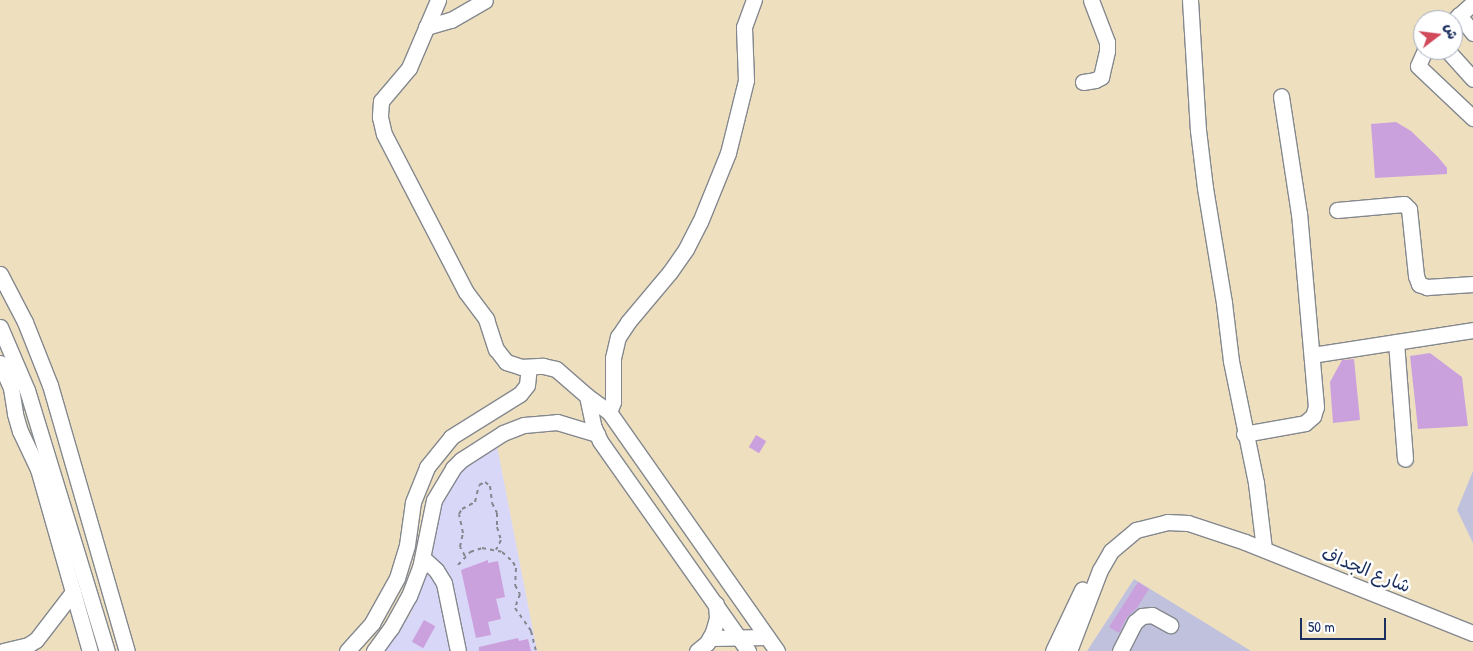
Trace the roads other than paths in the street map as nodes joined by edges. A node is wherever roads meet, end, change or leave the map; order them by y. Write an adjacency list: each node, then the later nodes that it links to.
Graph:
1 (438, 0): 10 (street)
2 (485, 0): 10 (street)
3 (754, 0): 28 (street)
4 (1092, 0): 5 (street); 15 (street)
5 (1101, 0)
6 (1190, 0): 30 (street)
7 (1473, 3): 8 (street)
8 (1463, 12)
9 (1463, 24): 11 (street)
10 (426, 27): 26 (street)
11 (1473, 32)
12 (1421, 60): 17 (street)
13 (1456, 60): 14 (street)
14 (1473, 79)
15 (1083, 82)
16 (1281, 96): 24 (street)
17 (1473, 118)
18 (1336, 210): 20 (street)
19 (0, 274): 45 (street)
20 (1473, 284)
21 (0, 327): 44 (street)
22 (1473, 330): 23 (street)
23 (1396, 342): 24 (street); 31 (street)
24 (1312, 355): 30 (street)
25 (0, 362): 35 (street)
26 (529, 367): 27 (street); 46 (street)
27 (587, 396): 28 (street); 29 (street)
28 (609, 412): 39 (street)
29 (597, 434): 34 (street); 36 (street)
30 (1244, 434): 33 (street)
31 (1405, 459)
32 (1246, 542): 33 (street, شارع الجداف); 50 (street); 51 (street)
33 (1264, 549): 38 (street, شارع الجداف)
34 (423, 558): 47 (street); 48 (street)
35 (73, 592): 42 (street); 43 (street)
36 (716, 604): 40 (street); 41 (street)
37 (1170, 625): 52 (street)
38 (1473, 633)
39 (767, 637): 41 (street); 49 (street)
40 (703, 645): 41 (street)
41 (744, 645)
42 (3, 651)
43 (90, 651)
44 (107, 651)
45 (128, 651)
46 (347, 651)
47 (374, 651)
48 (458, 651)
49 (776, 651)
50 (1053, 651)
51 (1069, 651)
52 (1120, 651)

